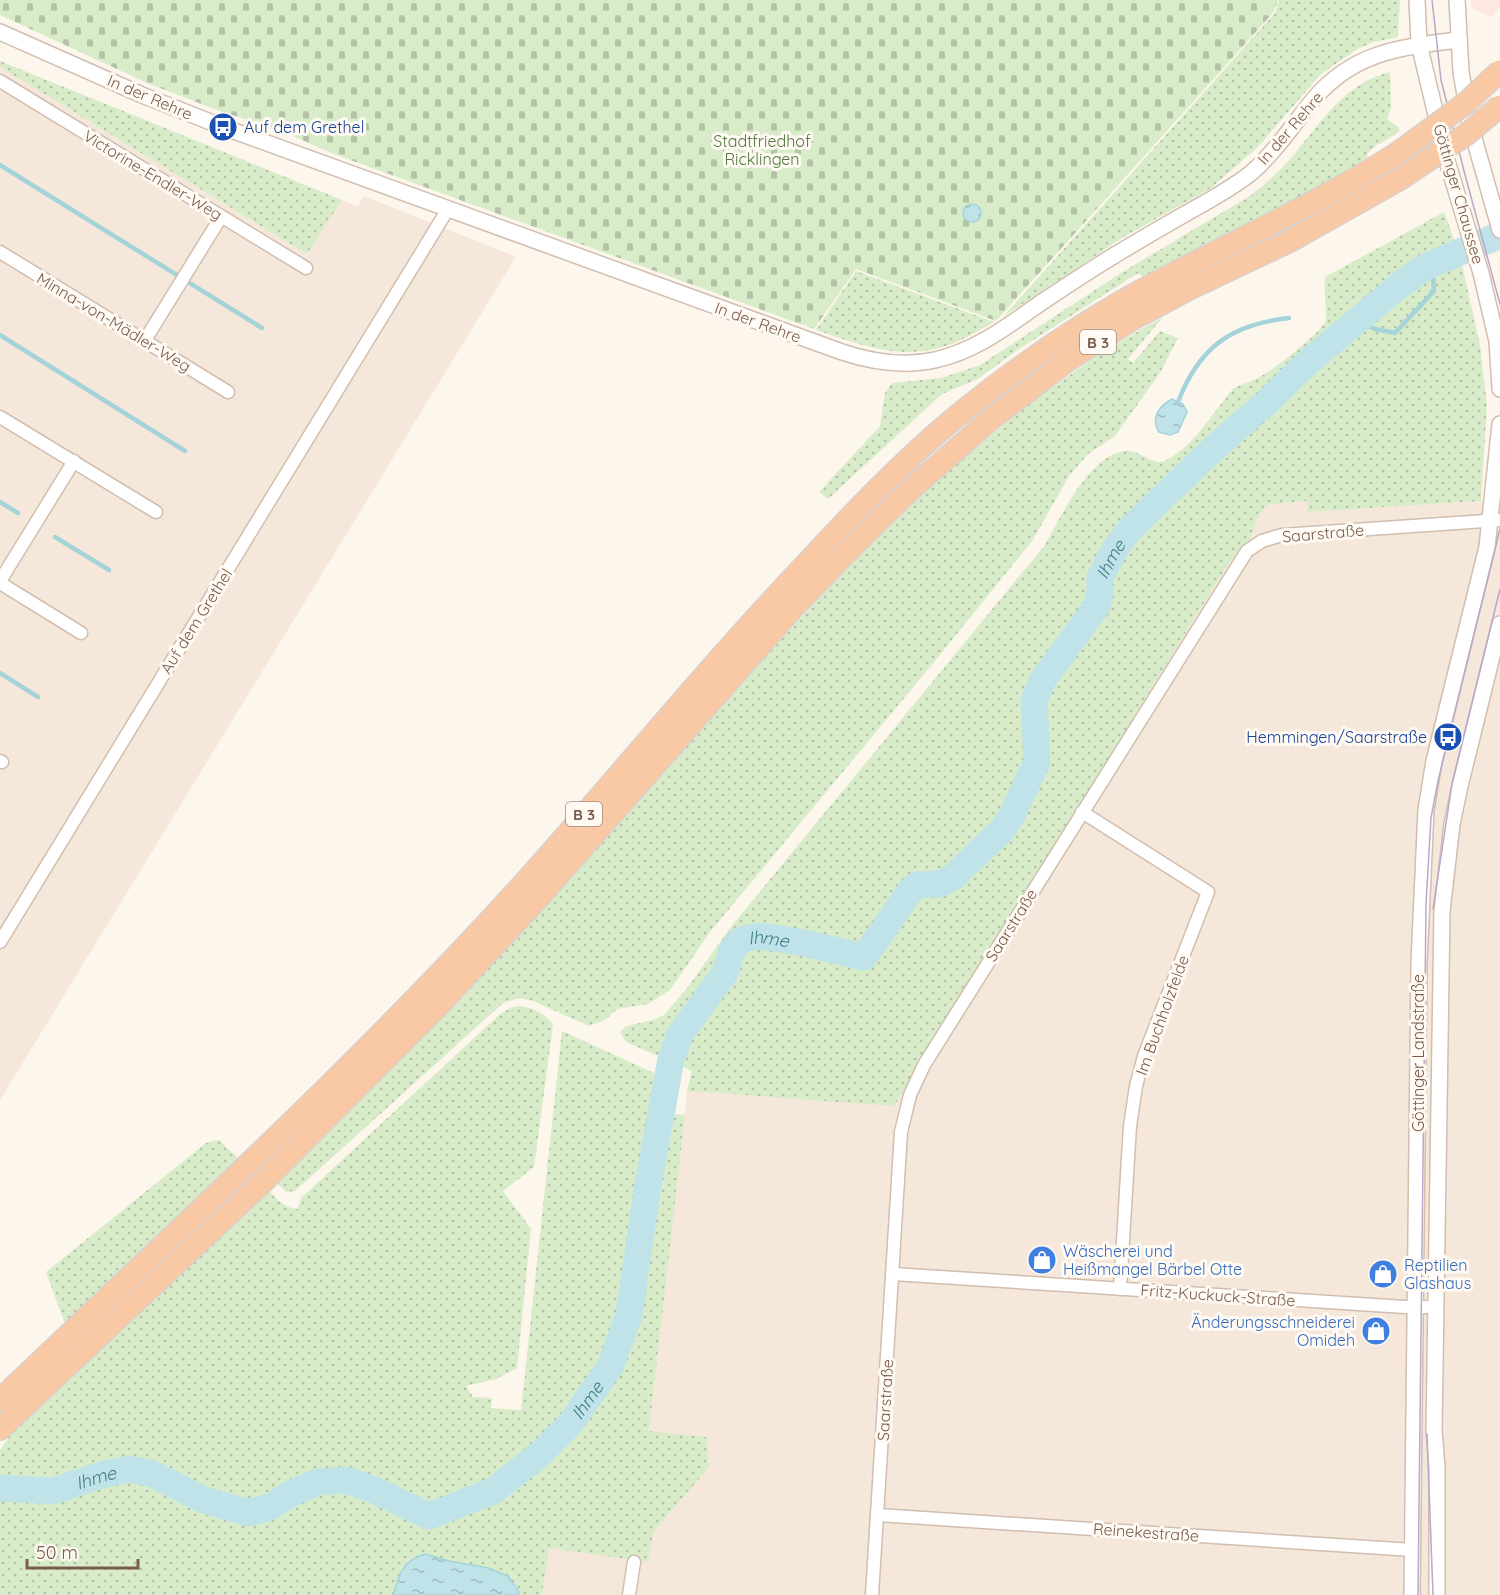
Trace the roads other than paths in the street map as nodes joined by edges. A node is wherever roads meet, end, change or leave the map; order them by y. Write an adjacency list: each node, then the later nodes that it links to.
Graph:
1 (1417, 0): 5 (street, Göttinger Chaussee)
2 (1457, 0): 4 (street, Göttinger Chaussee)
3 (0, 32): 9 (street, In der Rehre)
4 (1459, 40): 5 (street, In der Rehre); 11 (street, Göttinger Chaussee)
5 (1419, 44): 9 (street, In der Rehre); 15 (street, Göttinger Chaussee)
6 (1500, 71): 31 (highway, B 3, bridge)
7 (0, 81): 10 (street, Victorine-Endler-Weg)
8 (1500, 106): 32 (highway, B 3, bridge)
9 (448, 209): 26 (street, Auf dem Grethel)
10 (221, 217): 13 (street, Victorine-Endler-Weg); 14 (street)
11 (1500, 230)
12 (0, 252): 14 (street, Minna-von-Mädler-Weg)
13 (306, 268)
14 (145, 340): 16 (street, Minna-von-Mädler-Weg)
15 (1500, 389)
16 (228, 392)
17 (0, 417): 19 (street)
18 (1500, 424): 21 (street)
19 (74, 461): 20 (street); 22 (street)
20 (156, 512)
21 (1496, 519): 25 (street, Saarstraße); 29 (street, Göttinger Landstraße)
22 (0, 582): 24 (street)
23 (1500, 624): 30 (street, Göttinger Landstraße)
24 (81, 633)
25 (1082, 812): 27 (street, Saarstraße); 28 (street, Im Buchholzfelde)
26 (0, 942)
27 (893, 1274): 28 (street, Fritz-Kuckuck-Straße); 33 (street, Saarstraße)
28 (1120, 1289): 29 (street, Fritz-Kuckuck-Straße)
29 (1416, 1307): 30 (street, Fritz-Kuckuck-Straße); 34 (street, Göttinger Landstraße)
30 (1436, 1307): 39 (street, Göttinger Landstraße)
31 (0, 1400)
32 (0, 1429)
33 (878, 1515): 34 (street, Reinekestraße); 37 (street, Saarstraße)
34 (1413, 1550): 38 (street, Göttinger Landstraße)
35 (634, 1562): 36 (street)
36 (629, 1595)
37 (872, 1595)
38 (1412, 1595)
39 (1437, 1595)

